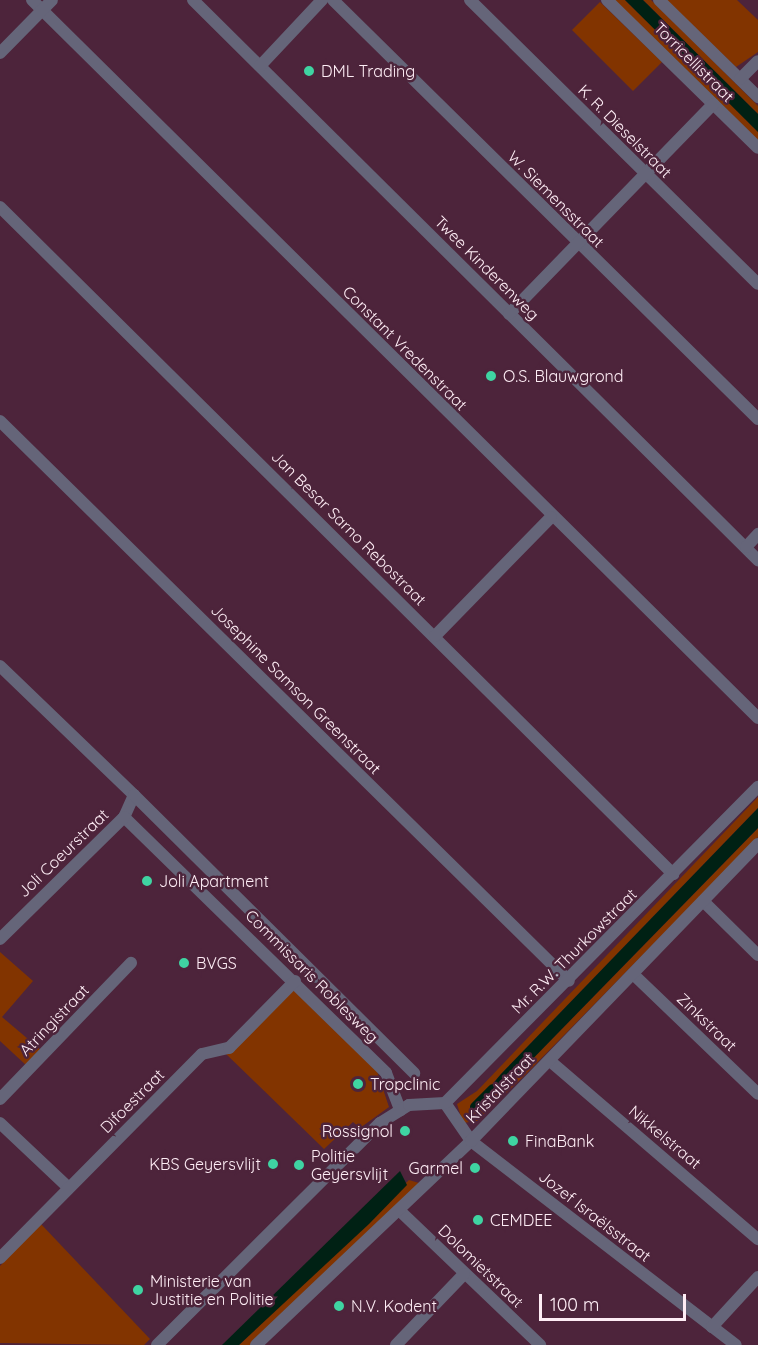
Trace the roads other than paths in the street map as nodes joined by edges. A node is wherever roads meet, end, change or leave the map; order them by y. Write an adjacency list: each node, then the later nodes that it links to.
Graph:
1 (32, 0): 9 (street, Constant Vredenstraat)
2 (52, 0): 9 (street)
3 (193, 0): 12 (street, Twee Kinderenweg)
4 (322, 0): 12 (street)
5 (333, 0): 19 (street, W. Siemensstraat)
6 (470, 0): 17 (street, K. R. Dieselstraat)
7 (607, 0): 15 (street, Torricellistraat)
8 (659, 0): 13 (street)
9 (42, 10): 10 (street); 24 (street, Constant Vredenstraat)
10 (0, 53)
11 (758, 61): 13 (street)
12 (260, 66): 21 (street, Twee Kinderenweg)
13 (740, 79): 14 (street)
14 (758, 97)
15 (713, 104): 16 (street, Torricellistraat); 17 (street)
16 (758, 148)
17 (646, 175): 19 (street); 20 (street, K. R. Dieselstraat)
18 (0, 207): 28 (street, Jan Besar Sarno Rebostraat)
19 (578, 243): 21 (street); 22 (street, W. Siemensstraat)
20 (758, 284)
21 (509, 314): 26 (street, Twee Kinderenweg)
22 (758, 419)
23 (0, 421): 42 (street, Josephine Samson Greenstraat)
24 (551, 517): 28 (street); 30 (street, Constant Vredenstraat)
25 (758, 534): 26 (street)
26 (746, 547): 27 (street, Twee Kinderenweg)
27 (758, 560)
28 (435, 636): 35 (street, Jan Besar Sarno Rebostraat)
29 (0, 666): 32 (street, Commissaris Roblesweg)
30 (758, 718)
31 (758, 787): 35 (street, Mr. R.W. Thurkowstraat)
32 (134, 795): 33 (street); 44 (street, Commissaris Roblesweg)
33 (124, 817): 37 (street, Joli Coeurstraat); 41 (street, Commissaris Roblesweg)
34 (758, 844): 36 (street, Kristalstraat)
35 (673, 874): 42 (street, Mr. R.W. Thurkowstraat)
36 (703, 901): 38 (street); 40 (street, Kristalstraat)
37 (0, 939)
38 (758, 956)
39 (131, 963): 46 (street, Atringistraat)
40 (633, 974): 43 (street, Kristalstraat); 45 (street, Zinkstraat)
41 (295, 981): 48 (street, Commissaris Roblesweg); 51 (street, Difoestraat)
42 (569, 981): 47 (street, Mr. R.W. Thurkowstraat)
43 (550, 1061): 50 (street, Kristalstraat); 53 (street, Nikkelstraat)
44 (414, 1073)
45 (758, 1094)
46 (0, 1099)
47 (445, 1103): 48 (street); 50 (street, Jozef Israëlsstraat)
48 (399, 1110): 58 (street)
49 (0, 1124): 51 (street)
50 (471, 1141): 52 (street, Kristalstraat); 57 (street, Jozef Israëlsstraat)
51 (68, 1187): 54 (street, Difoestraat)
52 (400, 1211): 55 (street, Dolomietstraat); 59 (street, Kristalstraat)
53 (758, 1239)
54 (0, 1258)
55 (465, 1274): 60 (street); 61 (street, Dolomietstraat)
56 (758, 1277): 57 (street)
57 (712, 1328): 62 (street, Jozef Israëlsstraat)
58 (157, 1345)
59 (256, 1345)
60 (396, 1345)
61 (539, 1345)
62 (736, 1345)

